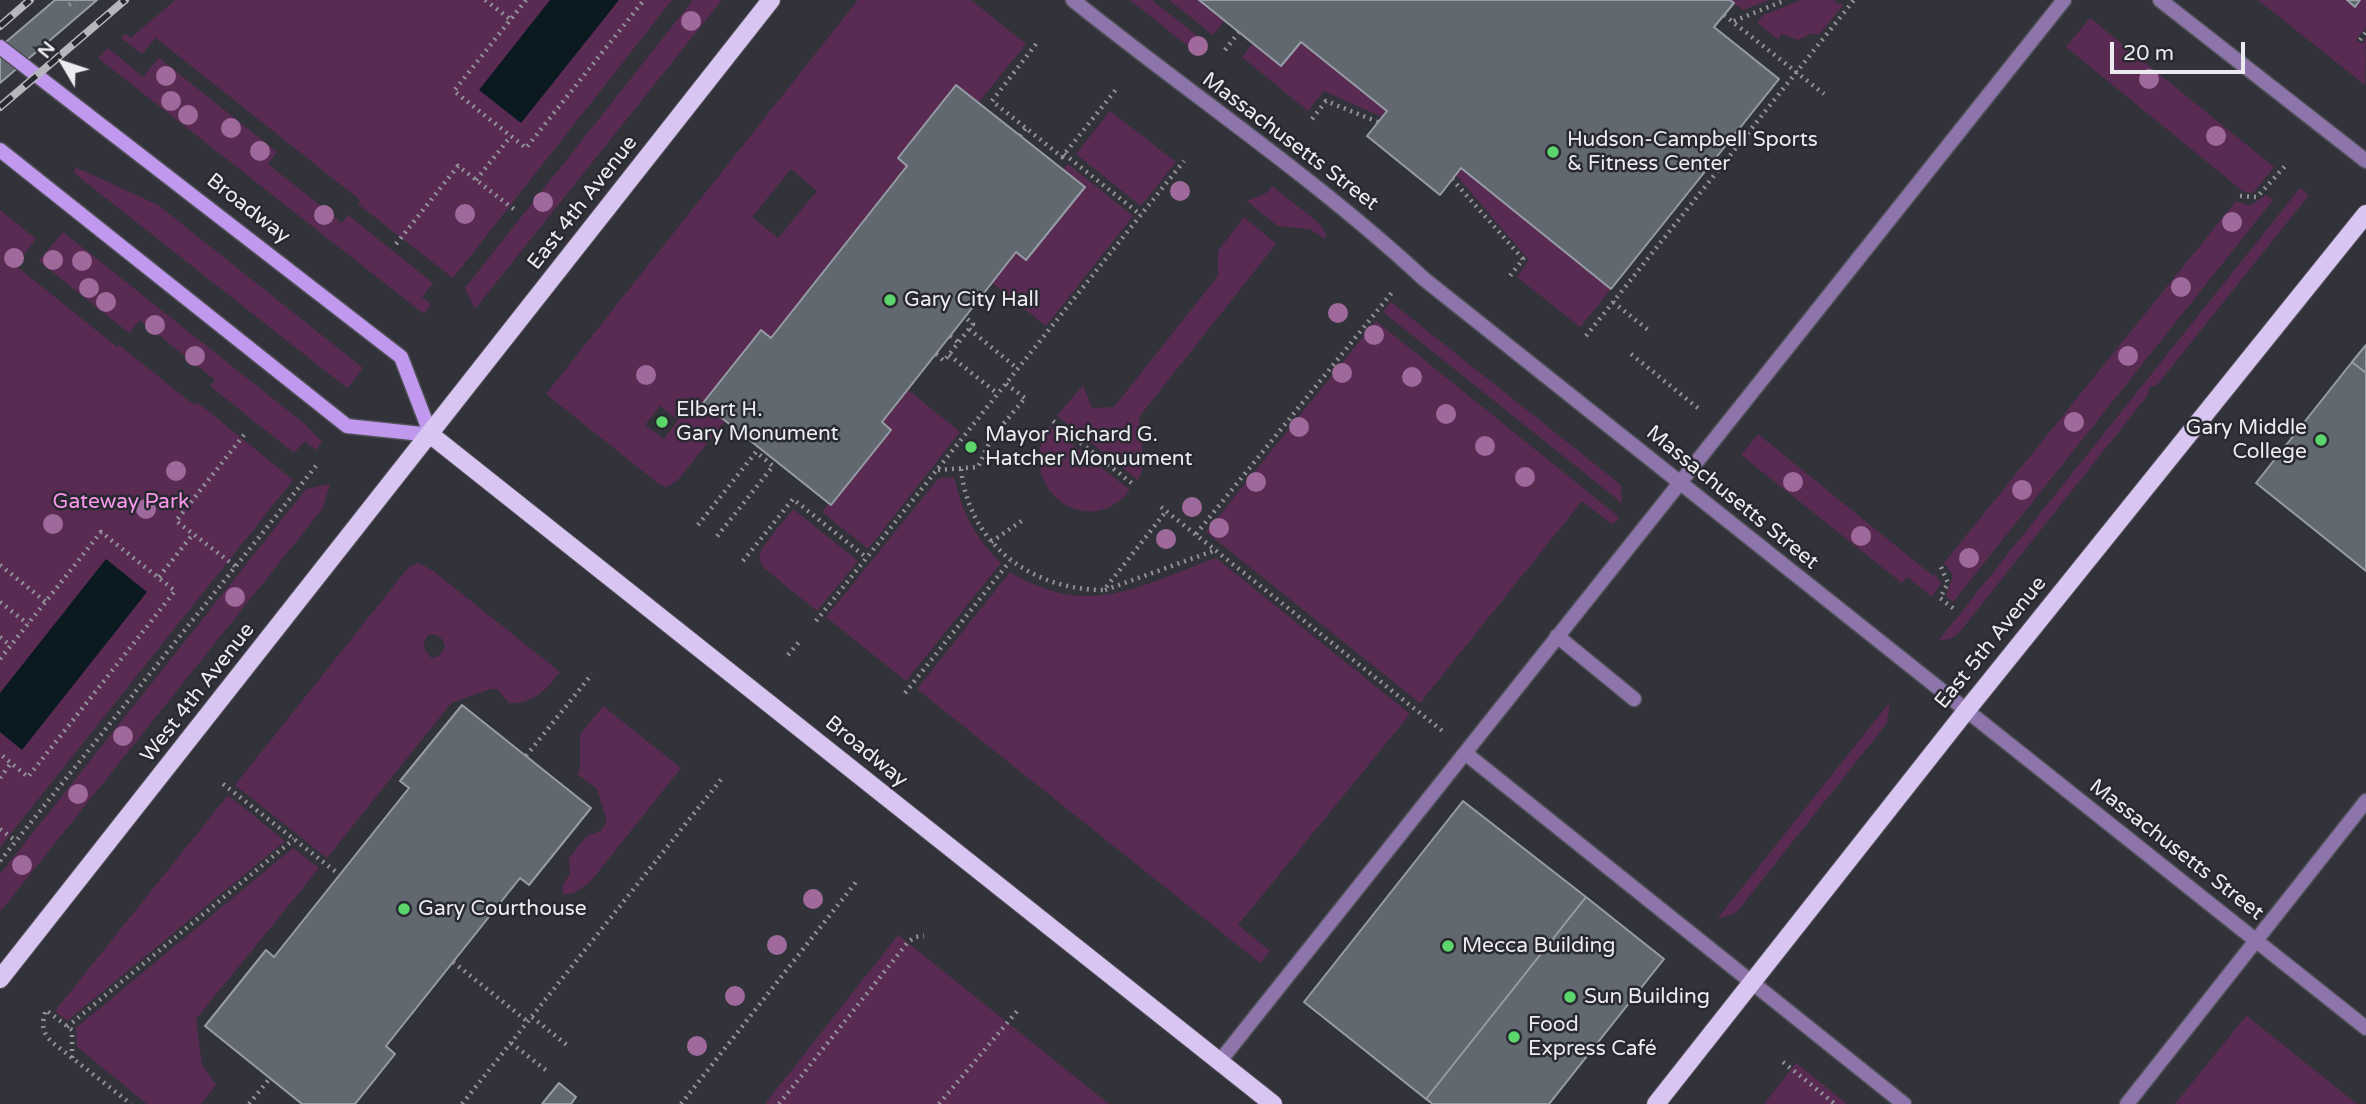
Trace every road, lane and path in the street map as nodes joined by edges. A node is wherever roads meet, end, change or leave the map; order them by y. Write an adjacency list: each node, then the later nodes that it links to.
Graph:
1 (75, 0): 11 (path)
2 (485, 0): 13 (path)
3 (526, 0): 13 (path)
4 (644, 0): 27 (path)
5 (771, 0): 61 (main road, East 4th Avenue)
6 (1073, 0): 41 (street, Massachusetts Street)
7 (1786, 0): 14 (path)
8 (1854, 0): 21 (path)
9 (2064, 0): 65 (street)
10 (2160, 0): 32 (street)
11 (69, 5)
12 (1724, 15): 14 (path)
13 (510, 19): 27 (path)
14 (1733, 21): 21 (path)
15 (1239, 32): 20 (path)
16 (2366, 32): 17 (path)
17 (2360, 40)
18 (1037, 44): 26 (path)
19 (0, 47): 61 (main road, Broadway)
20 (1225, 50)
21 (1796, 72): 23 (path); 43 (path)
22 (1118, 87): 30 (path)
23 (1824, 94)
24 (1312, 119): 25 (path)
25 (1378, 122)
26 (1027, 128): 28 (path); 30 (path)
27 (511, 136): 35 (path)
28 (1020, 136)
29 (0, 150): 61 (main road)
30 (1064, 154): 39 (path)
31 (1184, 161): 39 (path)
32 (2366, 161)
33 (2286, 165): 36 (path)
34 (1452, 179): 42 (path)
35 (476, 180): 37 (path); 40 (path)
36 (2240, 196)
37 (515, 210)
38 (2366, 214): 98 (main road, East 5th Avenue)
39 (1141, 215): 54 (path)
40 (396, 244)
41 (1412, 267): 65 (street, Massachusetts Street); 72 (path)
42 (1510, 276)
43 (1613, 302): 46 (path); 48 (path)
44 (965, 317): 45 (path)
45 (969, 329): 49 (path); 54 (path)
46 (1648, 330)
47 (950, 336): 49 (path)
48 (1586, 336)
49 (958, 342): 52 (path)
50 (936, 354): 52 (path)
51 (1631, 354): 53 (path)
52 (949, 355): 57 (path)
53 (1647, 368): 55 (path); 58 (path)
54 (1018, 369): 56 (path)
55 (1643, 373)
56 (1006, 384): 57 (path); 63 (path)
57 (998, 394): 64 (path)
58 (1699, 409)
59 (1053, 421): 66 (path)
60 (247, 431): 71 (path)
61 (431, 435): 116 (main road, West 4th Avenue); 125 (main road, Broadway)
62 (316, 466): 80 (path)
63 (961, 469): 64 (path); 74 (path)
64 (938, 470): 76 (path)
65 (1679, 482): 89 (street); 98 (street, Massachusetts Street)
66 (1134, 485)
67 (1161, 506): 68 (path)
68 (1167, 510): 72 (path); 83 (path)
69 (1023, 520): 74 (path)
70 (698, 524): 73 (path)
71 (193, 534): 80 (path); 82 (path)
72 (1196, 534): 75 (path)
73 (715, 539)
74 (991, 542): 78 (path)
75 (1216, 550): 83 (path); 99 (path)
76 (867, 558): 77 (path); 87 (path)
77 (743, 561)
78 (1010, 561): 83 (path); 96 (path)
79 (0, 565): 85 (path)
80 (235, 566): 109 (path)
81 (1941, 567): 86 (path)
82 (159, 577): 85 (path); 102 (path)
83 (1104, 590)
84 (0, 602): 88 (path)
85 (46, 602): 88 (path)
86 (1954, 609)
87 (816, 621)
88 (28, 624): 92 (path)
89 (1557, 636): 97 (street); 99 (street)
90 (0, 637): 92 (path)
91 (799, 642): 93 (path)
92 (10, 646): 94 (path)
93 (788, 656)
94 (0, 659)
95 (592, 674): 101 (path)
96 (905, 693)
97 (1634, 699)
98 (1966, 711): 114 (street, Massachusetts Street); 117 (main road, East 5th Avenue)
99 (1465, 753): 117 (street); 125 (street)
100 (0, 754): 102 (path)
101 (526, 756)
102 (11, 764): 104 (path)
103 (723, 777): 119 (path)
104 (0, 778)
105 (223, 784): 108 (path)
106 (2366, 802): 114 (street)
107 (0, 829): 109 (path)
108 (293, 839): 111 (path); 120 (path)
109 (16, 841): 110 (path)
110 (0, 861)
111 (340, 875)
112 (856, 882): 132 (path)
113 (925, 936): 133 (path)
114 (2257, 941): 121 (street, Massachusetts Street); 139 (street)
115 (453, 962): 119 (path)
116 (0, 979)
117 (1753, 984): 136 (main road, East 5th Avenue); 138 (street)
118 (1018, 1010): 134 (path)
119 (530, 1019): 122 (path); 123 (path)
120 (68, 1027): 124 (path); 124 (path)
121 (2366, 1028)
122 (511, 1042): 127 (path); 131 (path)
123 (568, 1045)
124 (72, 1058): 129 (path)
125 (1220, 1060): 135 (main road, Broadway)
126 (1783, 1062): 137 (path)
127 (547, 1071)
128 (270, 1078): 130 (path)
129 (131, 1104)
130 (249, 1104)
131 (462, 1104)
132 (681, 1104)
133 (779, 1104)
134 (939, 1104)
135 (1273, 1104)
136 (1656, 1104)
137 (1835, 1104)
138 (1904, 1104)
139 (2127, 1104)

